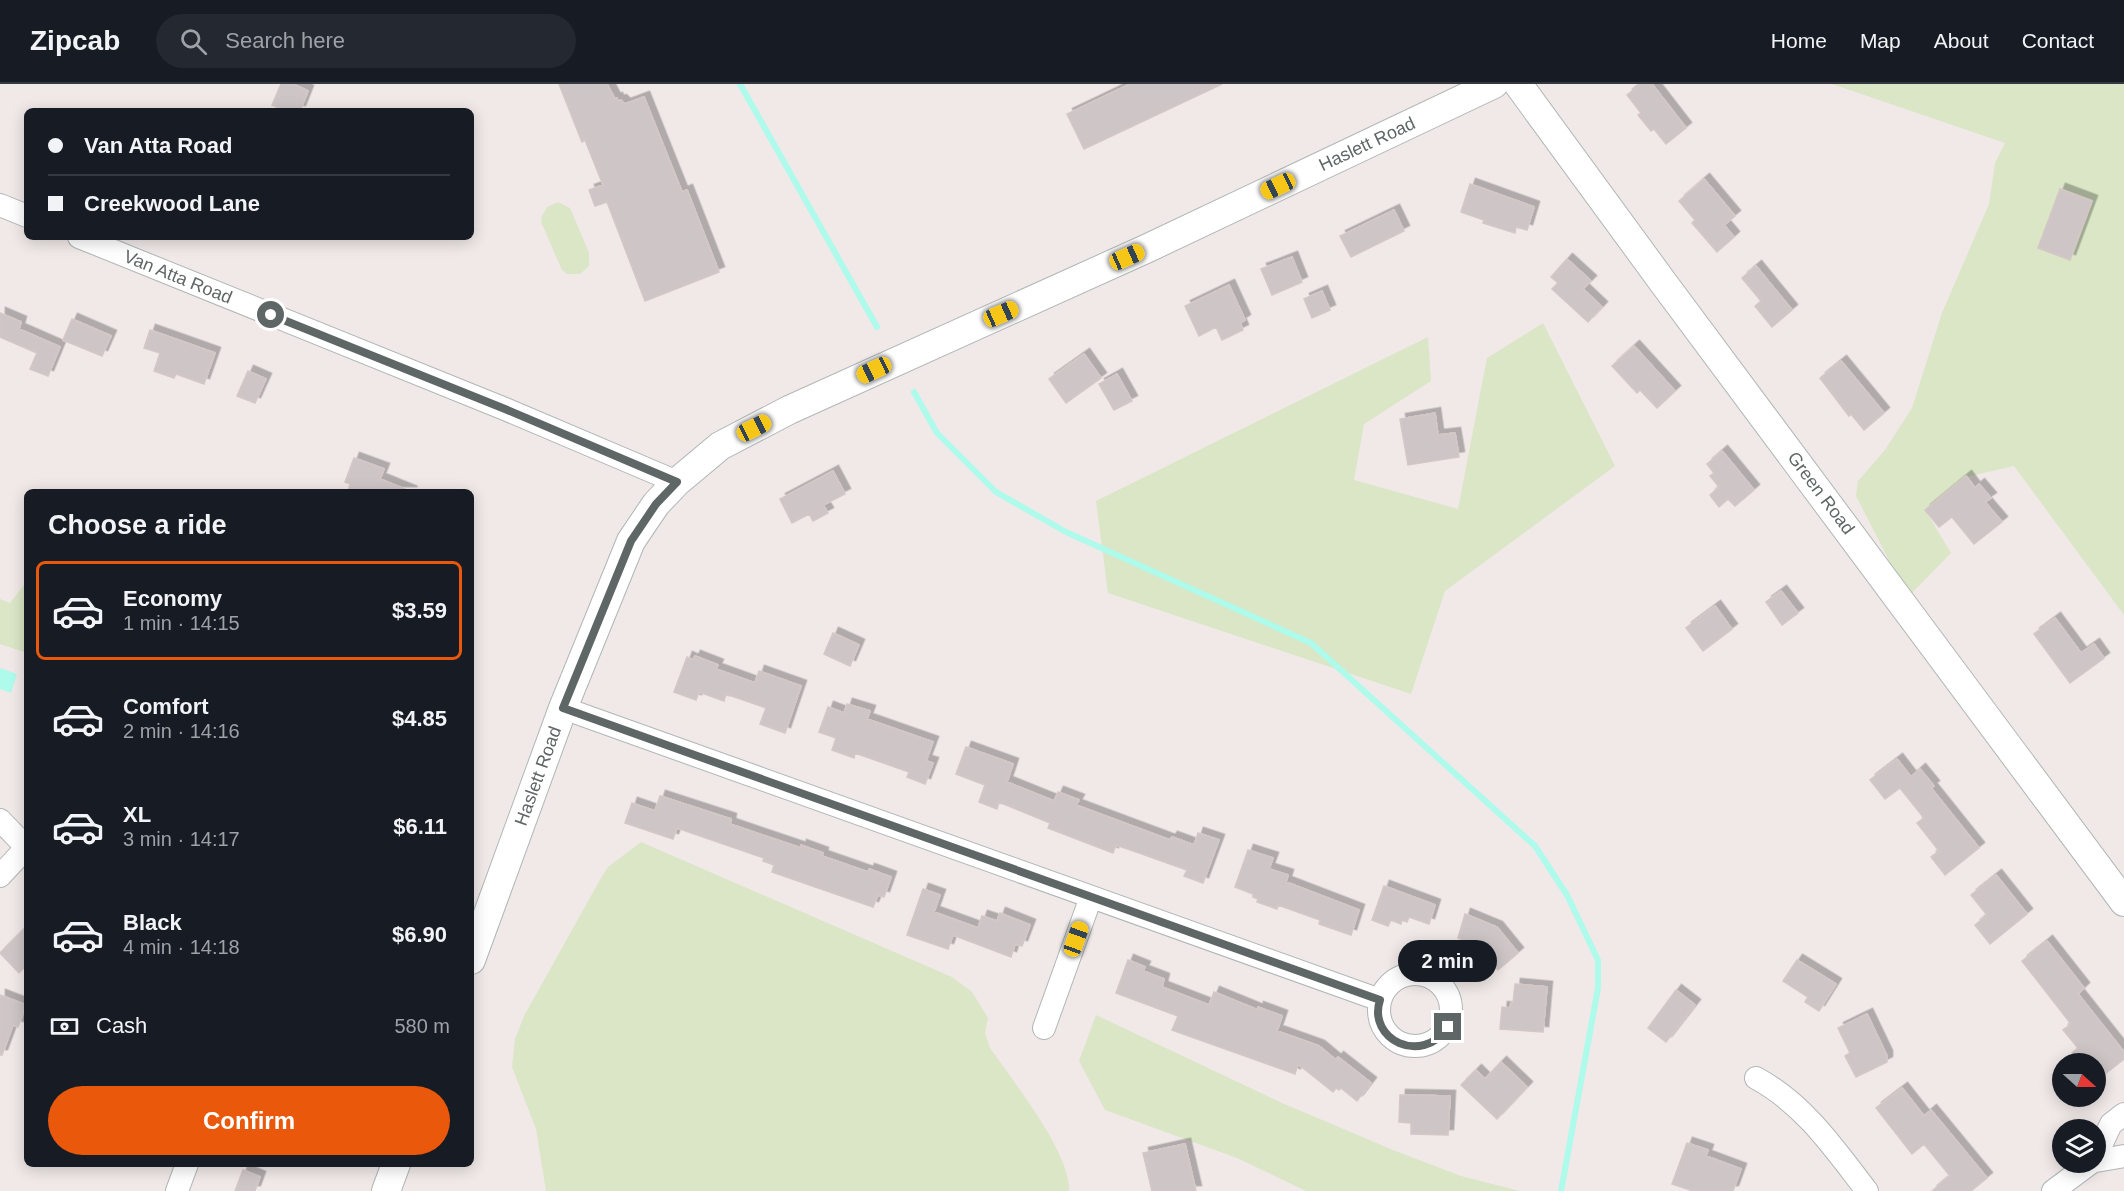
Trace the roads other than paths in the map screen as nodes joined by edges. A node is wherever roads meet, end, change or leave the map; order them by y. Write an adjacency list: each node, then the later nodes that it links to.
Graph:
1 (1494, 84): 6 (street, Haslett Road)
2 (1518, 84): 13 (street, Green Road)
3 (0, 205): 4 (street)
4 (24, 215)
5 (86, 240): 6 (street, Van Atta Road)
6 (677, 482): 7 (street, Haslett Road)
7 (563, 708): 12 (street); 14 (street, Haslett Road)
8 (0, 820): 9 (street)
9 (24, 845)
10 (24, 851): 11 (street)
11 (0, 876)
12 (1091, 897): 15 (street); 16 (street)
13 (2124, 902)
14 (474, 952)
15 (1380, 1000)
16 (1044, 1028)
17 (1756, 1078): 27 (street)
18 (2124, 1114): 19 (street)
19 (2106, 1135)
20 (2124, 1156): 21 (street)
21 (2106, 1160)
22 (186, 1167): 25 (street)
23 (395, 1167): 26 (street)
24 (2078, 1173): 28 (street)
25 (177, 1191)
26 (386, 1191)
27 (1867, 1191)
28 (2053, 1191)

